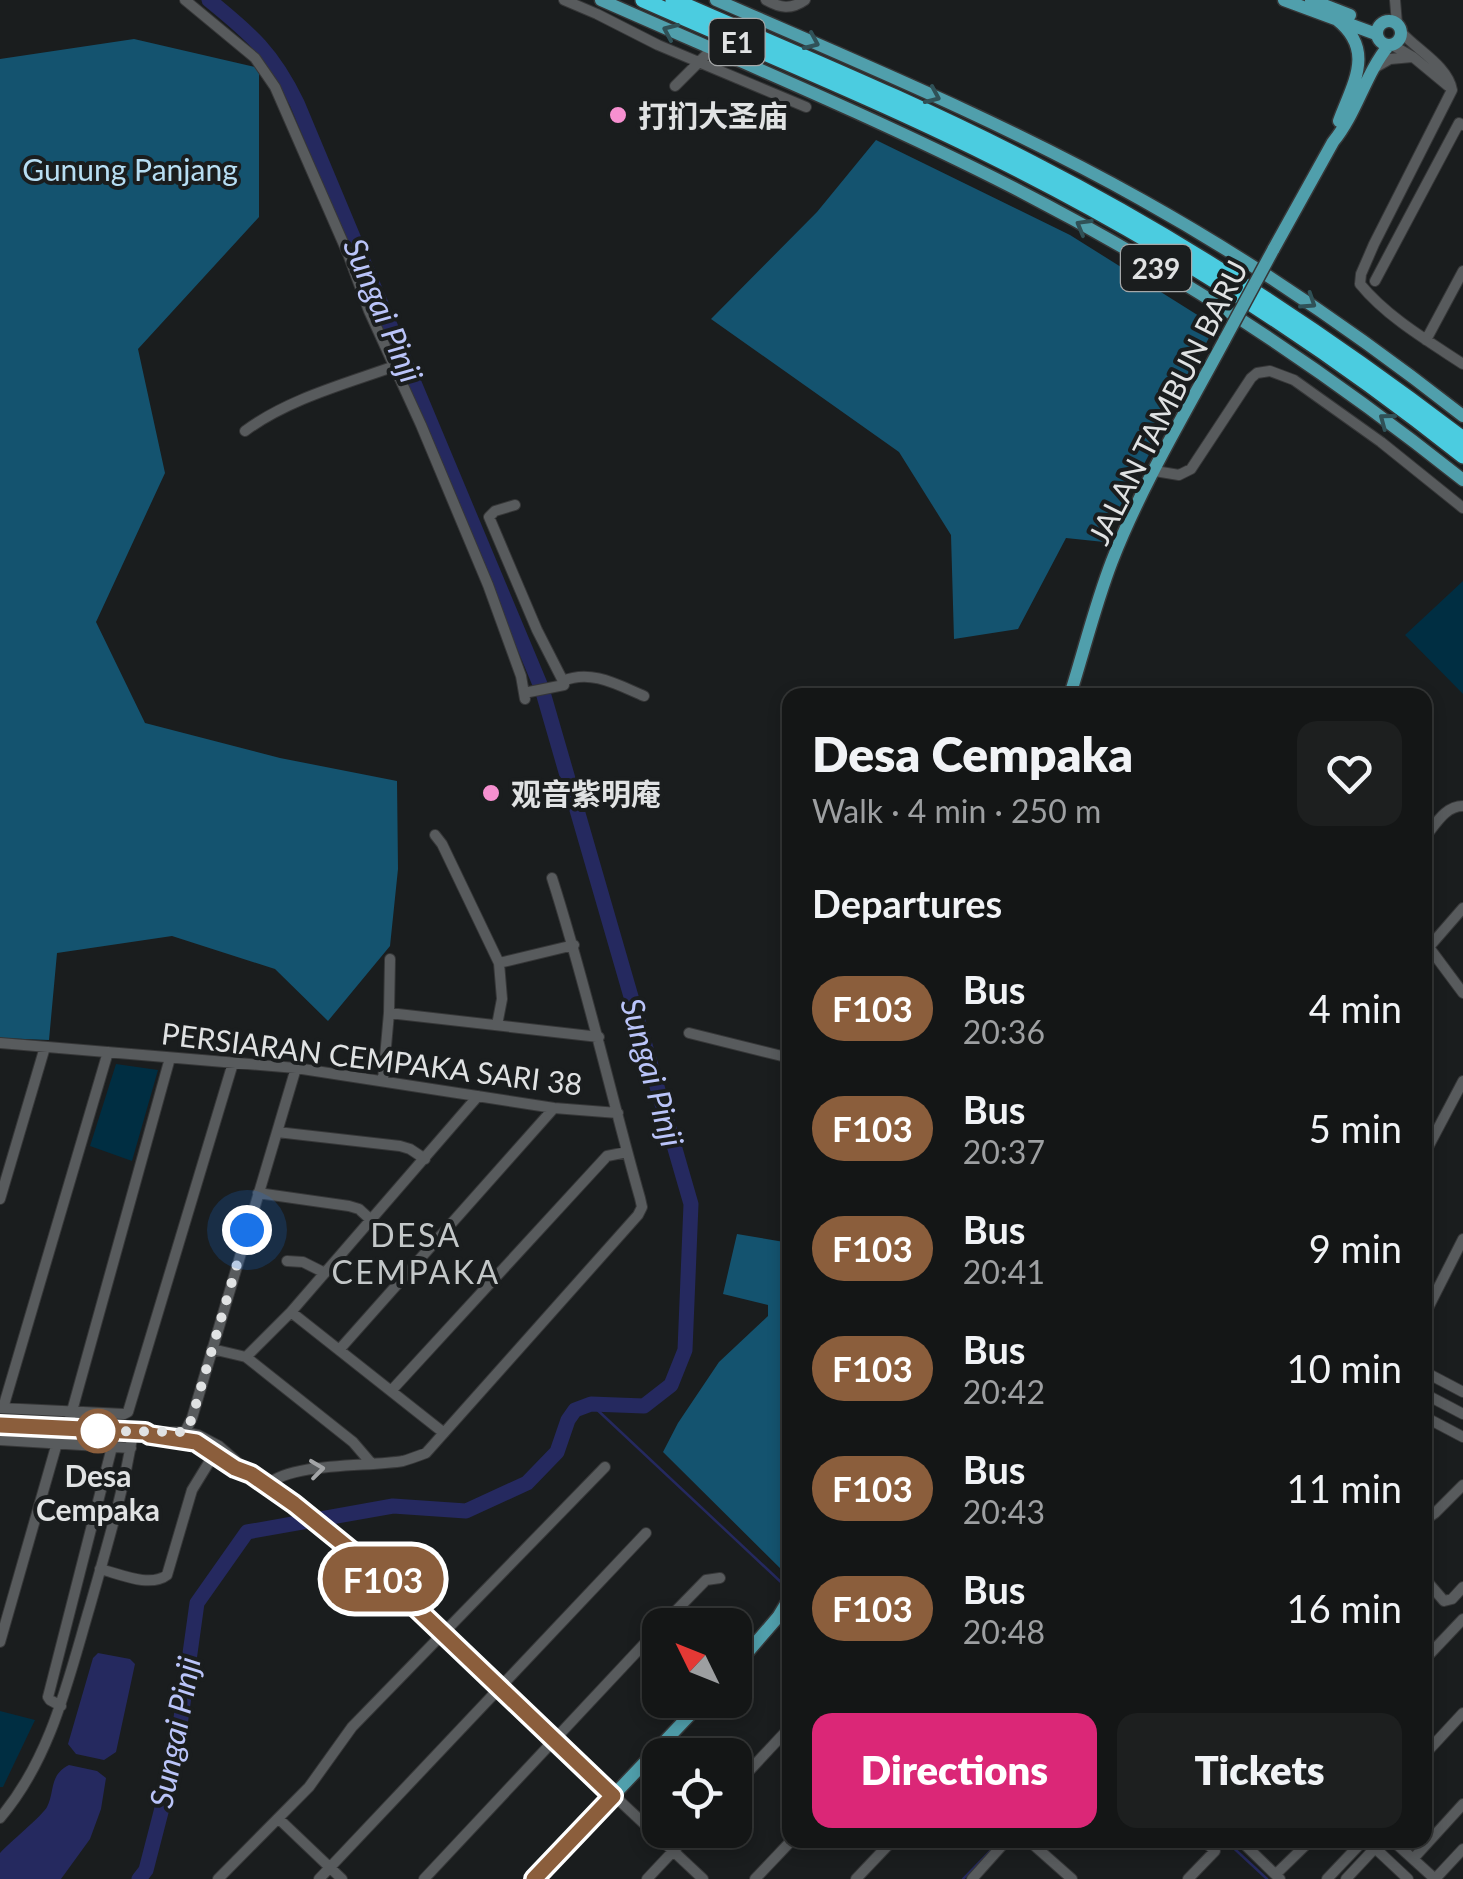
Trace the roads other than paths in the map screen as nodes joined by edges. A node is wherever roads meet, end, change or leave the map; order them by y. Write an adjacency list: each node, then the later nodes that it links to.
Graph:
1 (185, 0): 27 (street)
2 (564, 0): 15 (street)
3 (601, 0): 33 (main road, 239, one-way to 3)
4 (643, 0): 31 (highway, E1)
5 (673, 0): 30 (highway, E1)
6 (716, 0): 28 (main road, one-way to 28)
7 (766, 0): 8 (street)
8 (805, 0)
9 (1284, 0): 12 (main road)
10 (1311, 0): 13 (main road)
11 (1395, 2): 13 (street)
12 (1336, 19): 13 (main road); 20 (main road)
13 (1388, 33): 14 (street); 16 (main road, JALAN TAMBUN BARU); 18 (street); 20 (main road, JALAN TAMBUN BARU)
14 (1413, 57): 16 (street); 18 (street)
15 (703, 59): 17 (street); 19 (street)
16 (1375, 67): 22 (main road, JALAN TAMBUN BARU)
17 (674, 86)
18 (1452, 90): 25 (street)
19 (806, 107)
20 (1339, 121): 22 (main road, JALAN TAMBUN BARU)
21 (1463, 124): 24 (street)
22 (1333, 142): 32 (main road, JALAN TAMBUN BARU, bridge)
23 (1463, 271): 25 (street)
24 (1375, 282)
25 (1426, 340): 26 (street)
26 (1463, 364)
27 (395, 366): 29 (street); 36 (street)
28 (1463, 416)
29 (245, 430)
30 (1463, 440)
31 (1463, 456)
32 (1154, 471): 35 (street); 37 (main road, JALAN TAMBUN BARU)
33 (1463, 480)
34 (515, 506): 36 (street)
35 (1463, 508)
36 (558, 684): 38 (street)
37 (1072, 688)
38 (644, 696)
39 (1463, 806): 40 (street)
40 (1432, 829)
41 (434, 835): 48 (street)
42 (552, 878): 45 (street)
43 (1463, 908): 44 (street)
44 (1432, 940)
45 (574, 945): 48 (street); 53 (street)
46 (1432, 952): 49 (street)
47 (390, 959): 50 (street)
48 (500, 964): 51 (street)
49 (1463, 993)
50 (389, 1014): 51 (street); 61 (street)
51 (498, 1025): 53 (street)
52 (689, 1033): 57 (street)
53 (599, 1037): 65 (street)
54 (0, 1044): 55 (street, PERSIARAN CEMPAKA SARI 38)
55 (44, 1047): 56 (street, PERSIARAN CEMPAKA SARI 38); 71 (street)
56 (108, 1052): 58 (street, PERSIARAN CEMPAKA SARI 38); 85 (street)
57 (782, 1056)
58 (170, 1058): 59 (street, PERSIARAN CEMPAKA SARI 38); 86 (street)
59 (233, 1063): 60 (street, PERSIARAN CEMPAKA SARI 38); 86 (street)
60 (296, 1068): 61 (street, PERSIARAN CEMPAKA SARI 38); 66 (street)
61 (383, 1080): 63 (street, PERSIARAN CEMPAKA SARI 38)
62 (1463, 1081): 67 (street)
63 (478, 1096): 64 (street, PERSIARAN CEMPAKA SARI 38); 69 (street)
64 (554, 1108): 65 (street, PERSIARAN CEMPAKA SARI 38); 79 (street)
65 (618, 1113): 68 (street)
66 (277, 1132): 69 (street); 70 (street)
67 (1432, 1140)
68 (627, 1152): 82 (street); 93 (street)
69 (425, 1159): 72 (street)
70 (258, 1194): 72 (street); 78 (street)
71 (0, 1200)
72 (371, 1220): 75 (street)
73 (1463, 1240): 76 (street)
74 (287, 1261): 75 (street)
75 (325, 1274): 77 (street)
76 (1432, 1300)
77 (291, 1312): 79 (street); 80 (street)
78 (212, 1349): 80 (street); 92 (street)
79 (339, 1350): 82 (street)
80 (246, 1357): 101 (street)
81 (1432, 1376): 83 (street)
82 (391, 1391): 93 (street)
83 (1463, 1392)
84 (1432, 1398): 87 (street)
85 (1, 1408): 86 (street)
86 (71, 1412): 90 (street)
87 (1463, 1414)
88 (1432, 1421): 94 (street)
89 (0, 1426): 90 (street)
90 (67, 1429): 91 (street)
91 (139, 1432): 92 (street); 95 (street); 99 (street)
92 (186, 1432): 95 (street); 100 (street)
93 (444, 1433): 101 (street)
94 (1463, 1437)
95 (172, 1438): 100 (street)
96 (0, 1440): 97 (street)
97 (57, 1444): 98 (street); 115 (street)
98 (112, 1447): 99 (street); 120 (street)
99 (131, 1448): 107 (street)
100 (214, 1450): 103 (street); 107 (street)
101 (371, 1463): 103 (street, one-way to 101)
102 (605, 1467): 114 (street)
103 (267, 1485): 114 (street)
104 (1463, 1485): 105 (street)
105 (1432, 1516)
106 (646, 1533): 119 (street)
107 (100, 1568): 120 (street)
108 (720, 1578): 111 (street)
109 (1432, 1587): 110 (street)
110 (1463, 1587)
111 (679, 1608)
112 (782, 1610): 117 (main road)
113 (1463, 1619): 118 (street)
114 (444, 1634): 119 (street); 130 (street)
115 (0, 1642)
116 (642, 1646): 124 (street)
117 (752, 1646)
118 (1432, 1652)
119 (500, 1688): 124 (street); 148 (street)
120 (61, 1706): 129 (street)
121 (1463, 1714): 125 (street)
122 (687, 1718): 127 (main road)
123 (782, 1736): 126 (street)
124 (555, 1740): 127 (street); 154 (street)
125 (1432, 1747)
126 (752, 1768)
127 (613, 1796): 146 (street); 155 (main road)
128 (1463, 1804): 131 (street)
129 (0, 1818)
130 (279, 1819): 148 (street); 151 (street)
131 (1432, 1838)
132 (677, 1848): 146 (street)
133 (784, 1848): 158 (street)
134 (886, 1848): 159 (street)
135 (1000, 1848): 160 (street)
136 (1036, 1848): 149 (street)
137 (1211, 1848): 161 (street)
138 (1251, 1848): 150 (street)
139 (1304, 1848): 150 (street)
140 (1362, 1848): 162 (street)
141 (1365, 1848): 163 (street)
142 (1374, 1848): 164 (street)
143 (1401, 1848): 147 (street)
144 (1423, 1848): 147 (street)
145 (1463, 1849): 165 (street)
146 (673, 1852): 156 (street); 157 (street)
147 (1413, 1859): 165 (street)
148 (330, 1868): 152 (street); 153 (street)
149 (1065, 1877)
150 (1278, 1877)
151 (218, 1879)
152 (319, 1879)
153 (342, 1879)
154 (424, 1879)
155 (534, 1879)
156 (647, 1879)
157 (703, 1879)
158 (755, 1879)
159 (856, 1879)
160 (972, 1879)
161 (1188, 1879)
162 (1327, 1879)
163 (1346, 1879)
164 (1408, 1879)
165 (1435, 1879)

